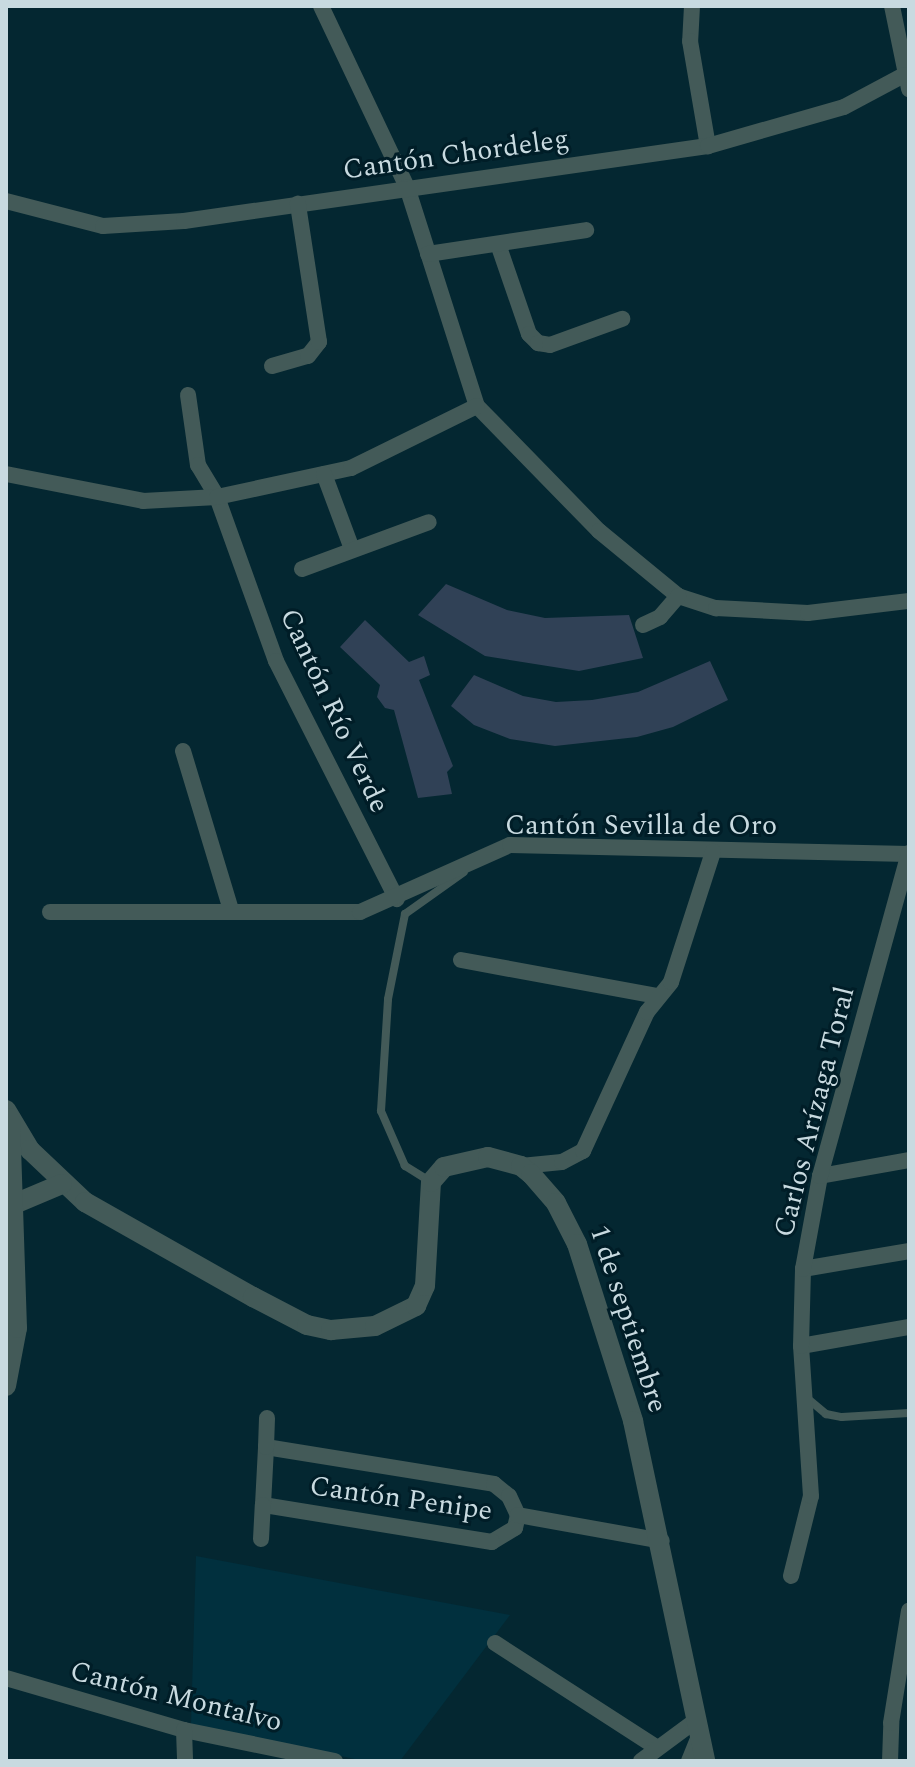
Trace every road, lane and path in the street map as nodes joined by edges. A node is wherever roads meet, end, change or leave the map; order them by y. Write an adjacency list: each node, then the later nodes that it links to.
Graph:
1 (321, 6): 6 (street)
2 (692, 6): 5 (street)
3 (892, 6): 4 (street)
4 (906, 82): 5 (street, Cantón Chordeleg)
5 (708, 146): 6 (street, Cantón Chordeleg)
6 (407, 187): 8 (street, Cantón Chordeleg); 11 (street)
7 (6, 201): 8 (street, Cantón Chordeleg)
8 (298, 204): 13 (street)
9 (586, 230): 10 (street)
10 (498, 244): 11 (street); 12 (street)
11 (428, 254): 15 (street)
12 (622, 319)
13 (272, 366)
14 (188, 395): 18 (street, Cantón Río Verde)
15 (477, 406): 17 (street); 22 (street)
16 (6, 474): 18 (street)
17 (324, 474): 18 (street); 20 (street)
18 (217, 497): 29 (street, Cantón Río Verde)
19 (429, 522): 20 (street)
20 (352, 549): 21 (street)
21 (302, 569)
22 (678, 596): 23 (street); 24 (street)
23 (909, 601)
24 (643, 625)
25 (183, 751): 30 (street)
26 (713, 852): 27 (street, Cantón Sevilla de Oro); 28 (street, Cantón Sevilla de Oro); 33 (street)
27 (909, 853): 37 (street, Carlos Arízaga Toral)
28 (472, 858): 29 (street, Cantón Sevilla de Oro); 38 (lane)
29 (397, 899): 30 (street, Cantón Sevilla de Oro)
30 (231, 910): 31 (street, Cantón Sevilla de Oro)
31 (50, 912)
32 (461, 960): 33 (street)
33 (658, 996): 36 (street)
34 (8, 1114): 39 (street); 40 (street)
35 (909, 1160): 37 (street)
36 (521, 1166): 38 (street); 54 (street, 1 de septiembre)
37 (820, 1176): 42 (street, Carlos Arízaga Toral)
38 (431, 1182): 39 (street)
39 (62, 1184): 40 (street)
40 (12, 1205): 43 (street)
41 (909, 1251): 42 (street)
42 (803, 1269): 45 (street, Carlos Arízaga Toral)
43 (11, 1313): 46 (street)
44 (909, 1327): 45 (street)
45 (801, 1346): 47 (street, Carlos Arízaga Toral)
46 (6, 1386)
47 (807, 1398): 48 (lane); 55 (street, Carlos Arízaga Toral)
48 (909, 1413)
49 (267, 1418): 50 (street)
50 (266, 1447): 51 (street); 52 (street, Cantón Penipe)
51 (263, 1505): 52 (street, Cantón Penipe); 53 (street)
52 (518, 1515): 54 (street, Cantón Penipe)
53 (261, 1539)
54 (662, 1541): 59 (street, 1 de septiembre)
55 (791, 1576)
56 (909, 1610): 67 (street)
57 (495, 1643): 61 (street)
58 (6, 1678): 60 (street, Cantón Montalvo)
59 (697, 1728): 61 (street); 65 (street); 66 (street, 1 de septiembre)
60 (184, 1730): 62 (street); 63 (street, Cantón Montalvo)
61 (657, 1748): 64 (street)
62 (185, 1761)
63 (335, 1761)
64 (641, 1761)
65 (689, 1761)
66 (705, 1761)
67 (890, 1761)

